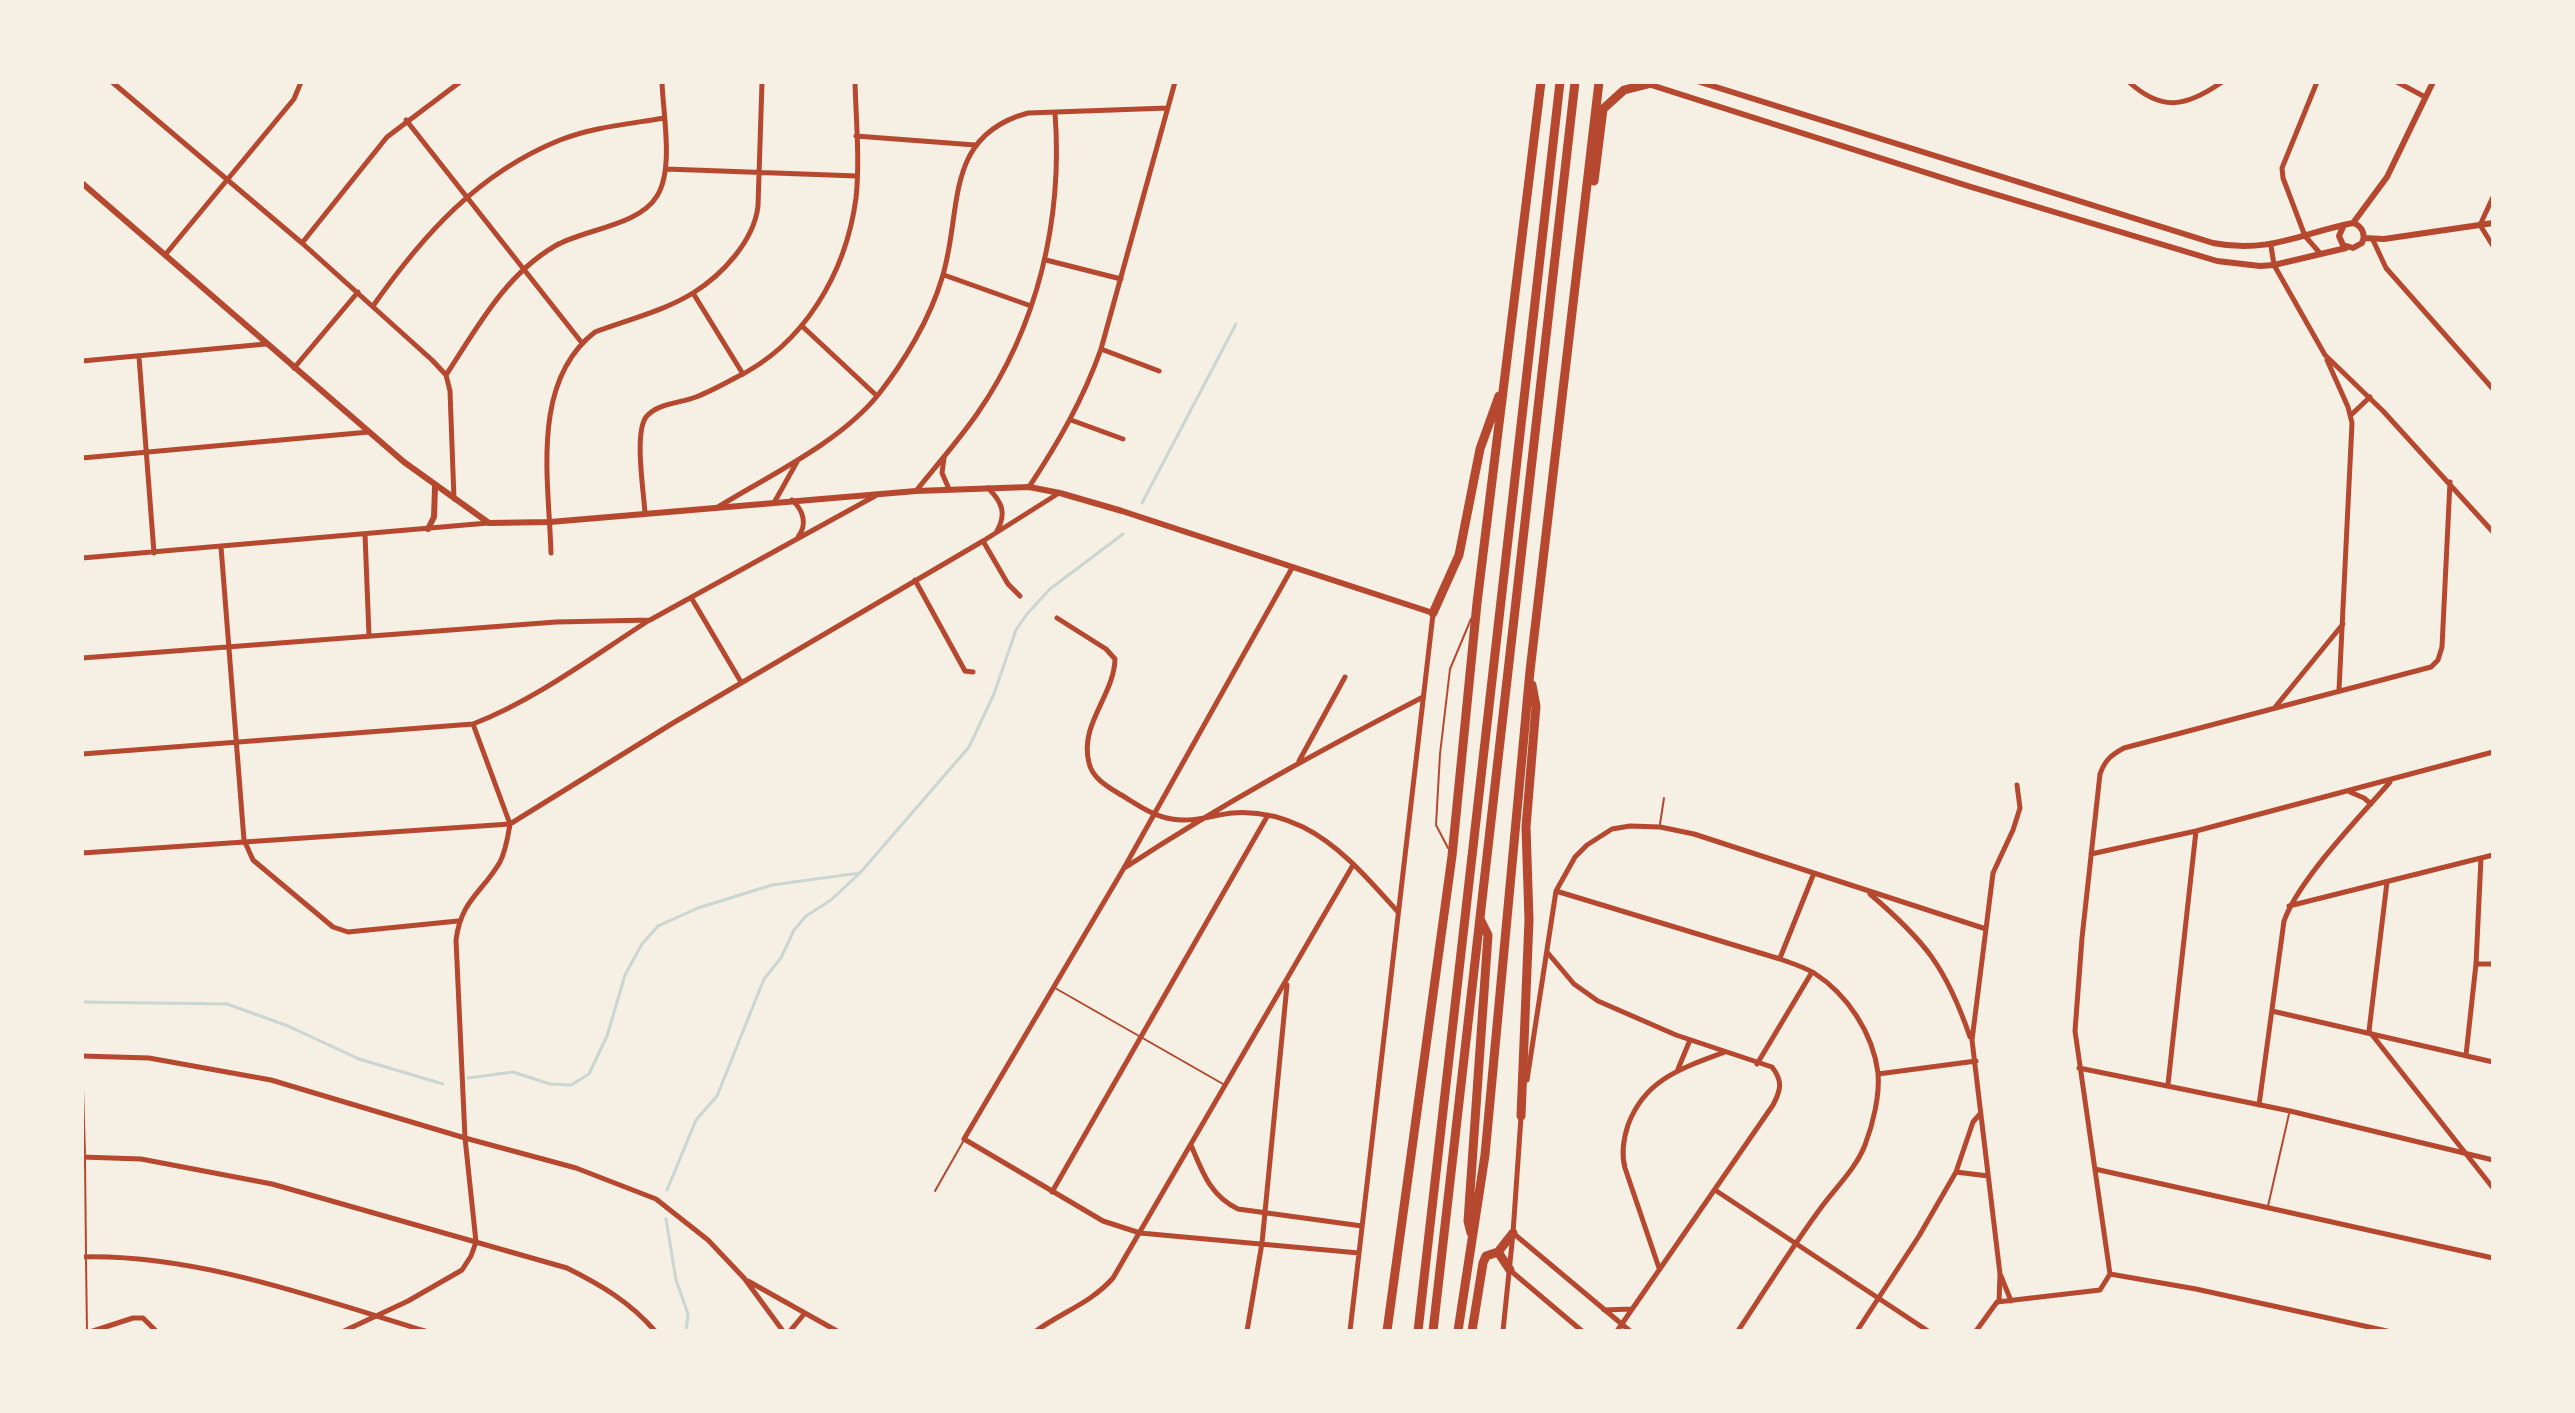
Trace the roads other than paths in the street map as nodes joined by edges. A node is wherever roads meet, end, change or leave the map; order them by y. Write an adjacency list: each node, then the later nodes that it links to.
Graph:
1 (112, 82): 23 (street)
2 (120, 82): 23 (street)
3 (301, 82): 34 (street)
4 (460, 82): 20 (street)
5 (662, 82): 27 (street)
6 (762, 82): 32 (street)
7 (855, 82): 29 (street)
8 (1175, 82): 25 (street)
9 (1541, 82): 72 (highway)
10 (1560, 82): 241 (highway)
11 (1575, 82): 159 (highway)
12 (1599, 82): 38 (highway)
13 (1700, 82): 47 (street)
14 (2129, 82): 22 (street)
15 (2214, 82): 22 (street)
16 (2222, 82): 22 (street)
17 (2317, 82): 43 (street)
18 (2397, 82): 24 (street)
19 (2433, 82): 24 (street)
20 (452, 84): 28 (street)
21 (1648, 84): 38 (highway); 53 (street)
22 (2211, 90)
23 (121, 92): 34 (street)
24 (2425, 97): 39 (street)
25 (1168, 108): 26 (street); 56 (street)
26 (1055, 113): 30 (street); 52 (street)
27 (664, 118): 31 (street); 36 (street)
28 (406, 120): 36 (street); 46 (street)
29 (856, 136): 30 (street); 33 (street)
30 (975, 145): 55 (street)
31 (666, 169): 32 (street); 54 (street)
32 (761, 173): 33 (street); 58 (street)
33 (857, 176): 61 (street)
34 (227, 181): 46 (street); 51 (street)
35 (82, 183): 51 (street)
36 (464, 197): 54 (street); 59 (street)
37 (2493, 197): 41 (street)
38 (1584, 215): 121 (highway)
39 (2353, 223): 42 (street); 44 (street)
40 (2493, 223): 41 (street)
41 (2480, 225): 45 (street); 48 (street)
42 (2343, 227): 43 (street); 49 (street)
43 (2305, 236): 47 (street); 50 (street)
44 (2364, 238): 45 (street); 49 (street)
45 (2373, 240): 73 (street)
46 (302, 243): 57 (street)
47 (2271, 246): 53 (street)
48 (2493, 246)
49 (2348, 247): 50 (street)
50 (2319, 252): 53 (street)
51 (165, 255): 63 (street)
52 (1046, 260): 56 (street); 60 (street)
53 (2274, 265): 65 (street)
54 (522, 269): 62 (street); 71 (street)
55 (944, 275): 60 (street); 74 (street)
56 (1121, 279): 64 (street)
57 (358, 292): 59 (street); 68 (street)
58 (693, 293): 62 (street); 70 (street)
59 (373, 306): 71 (street)
60 (1031, 306): 81 (street)
61 (802, 326): 70 (street); 74 (street)
62 (582, 343): 97 (street)
63 (266, 344): 66 (street); 68 (street)
64 (1101, 349): 69 (street); 77 (street)
65 (2325, 355): 75 (street); 76 (street)
66 (139, 357): 67 (street); 80 (street)
67 (82, 361)
68 (294, 368): 78 (street)
69 (1159, 371)
70 (743, 374): 96 (street)
71 (446, 375): 92 (street)
72 (1505, 381): 113 (highway); 114 (highway)
73 (2493, 389)
74 (877, 396): 83 (street)
75 (2370, 397): 76 (street); 84 (street)
76 (2351, 415): 117 (street)
77 (1071, 420): 79 (street); 87 (street)
78 (369, 432): 80 (street); 85 (street)
79 (1123, 439)
80 (145, 453): 82 (street); 106 (street)
81 (946, 453): 88 (street); 89 (street)
82 (82, 458)
83 (799, 458): 94 (street); 95 (street)
84 (2450, 482): 100 (street); 125 (street)
85 (435, 487): 92 (street); 99 (street)
86 (987, 487): 87 (street); 88 (street); 101 (street)
87 (1029, 487): 90 (street)
88 (949, 489): 89 (street)
89 (916, 491): 91 (street)
90 (1060, 493): 101 (street); 109 (street)
91 (876, 495): 93 (street); 103 (street)
92 (454, 500): 98 (street)
93 (792, 500): 94 (street); 103 (street)
94 (775, 501): 95 (street)
95 (718, 507): 96 (street)
96 (645, 514): 97 (street)
97 (550, 522): 98 (street); 107 (street)
98 (489, 523): 99 (street)
99 (428, 529): 102 (street)
100 (2493, 532)
101 (996, 533): 104 (street)
102 (365, 534): 105 (street); 118 (street)
103 (794, 540): 112 (street)
104 (983, 541): 110 (street); 111 (street)
105 (221, 547): 106 (street); 119 (street)
106 (154, 553): 108 (street)
107 (551, 553)
108 (82, 558)
109 (1292, 568): 114 (street); 139 (street)
110 (915, 580): 122 (street); 124 (street)
111 (1020, 596)
112 (692, 599): 116 (street); 124 (street)
113 (1477, 603): 149 (highway); 149 (lane)
114 (1433, 613): 126 (street)
115 (1057, 618): 139 (street)
116 (650, 620): 118 (street); 128 (street)
117 (2344, 624): 125 (street); 127 (street)
118 (369, 636): 119 (street)
119 (228, 647): 120 (street); 129 (street)
120 (82, 658)
121 (1530, 671): 188 (highway); 207 (highway)
122 (973, 672)
123 (1345, 677): 133 (street)
124 (741, 682): 142 (street)
125 (2339, 690): 127 (street)
126 (1424, 697): 133 (street); 158 (street)
127 (2274, 708): 147 (street)
128 (473, 724): 129 (street); 142 (street)
129 (235, 741): 132 (street); 145 (street)
130 (2493, 746): 131 (street)
131 (2490, 753): 134 (street)
132 (82, 754)
133 (1298, 762): 141 (street)
134 (2390, 781): 136 (street); 138 (street)
135 (2017, 785): 161 (street)
136 (2349, 791): 138 (street); 144 (street)
137 (1664, 798): 143 (lane)
138 (2371, 804): 157 (street)
139 (1153, 814): 141 (street); 152 (street)
140 (1268, 815): 141 (street); 151 (street); 171 (street)
141 (1201, 818): 152 (street)
142 (510, 824): 145 (street); 160 (street)
143 (1660, 827): 153 (street); 155 (street)
144 (2196, 831): 147 (street); 183 (street)
145 (244, 840): 146 (street); 160 (street)
146 (82, 853)
147 (2091, 854): 180 (street)
148 (2493, 855): 150 (street)
149 (1452, 856): 240 (highway)
150 (2481, 858): 154 (street); 165 (street)
151 (1353, 865): 158 (street); 167 (street)
152 (1124, 868): 168 (street)
153 (1814, 873): 156 (street); 163 (street)
154 (2387, 882): 157 (street); 170 (street)
155 (1556, 891): 162 (street); 163 (street)
156 (1866, 891): 161 (street); 173 (street)
157 (2289, 906): 169 (street)
158 (1399, 913): 204 (street)
159 (1480, 918): 207 (highway); 242 (highway)
160 (458, 921): 189 (street)
161 (1986, 929): 173 (street)
162 (1546, 952): 172 (street); 188 (street)
163 (1780, 959): 166 (street)
164 (2491, 963): 165 (street)
165 (2476, 964): 175 (street)
166 (1812, 972): 179 (street); 182 (street)
167 (1287, 980): 184 (street); 203 (street)
168 (1054, 987): 171 (lane); 190 (street)
169 (2272, 1011): 170 (street); 185 (street)
170 (2369, 1031): 175 (street); 192 (street)
171 (1141, 1037): 184 (lane); 201 (street)
172 (1690, 1040): 174 (street); 181 (street)
173 (1972, 1040): 177 (street)
174 (1725, 1052): 179 (street); 181 (street)
175 (2466, 1055): 178 (street)
176 (82, 1056): 189 (street); 193 (lane)
177 (1976, 1061): 182 (street); 187 (street)
178 (2493, 1062)
179 (1757, 1064): 199 (street)
180 (2079, 1068): 183 (street); 195 (street)
181 (1678, 1070): 215 (street)
182 (1878, 1074): 210 (street)
183 (2168, 1084): 185 (street)
184 (1226, 1085): 191 (street)
185 (2259, 1105): 186 (street)
186 (2290, 1111): 192 (street); 202 (lane)
187 (1981, 1113): 196 (street); 197 (street)
188 (1521, 1116): 206 (street)
189 (465, 1138): 208 (street); 219 (street)
190 (964, 1139): 200 (lane); 201 (street)
191 (1190, 1144): 203 (street); 205 (street)
192 (2464, 1153): 194 (street); 198 (street)
193 (84, 1157): 208 (street); 213 (lane)
194 (2493, 1160)
195 (2095, 1169): 202 (street); 218 (street)
196 (1956, 1172): 197 (street); 220 (street)
197 (1988, 1176): 217 (street)
198 (2493, 1188)
199 (1715, 1190): 210 (street); 215 (street)
200 (935, 1191)
201 (1052, 1192): 205 (street)
202 (2268, 1207): 214 (street)
203 (1265, 1212): 204 (street); 209 (street)
204 (1362, 1226): 212 (street)
205 (1140, 1233): 209 (street); 237 (street)
206 (1513, 1233): 211 (highway); 216 (street); 224 (street)
207 (1473, 1240): 243 (highway)
208 (476, 1242): 226 (street); 233 (street)
209 (1262, 1243): 212 (street); 238 (street)
210 (1797, 1244): 220 (street); 248 (street)
211 (1498, 1252): 216 (highway); 244 (highway)
212 (1359, 1253): 239 (street)
213 (84, 1257): 226 (street); 229 (lane)
214 (2493, 1258)
215 (1660, 1269): 223 (street)
216 (1510, 1270): 245 (street); 246 (street)
217 (2000, 1274): 221 (street); 222 (street)
218 (2110, 1274): 221 (street); 252 (street)
219 (744, 1278): 225 (street); 234 (street)
220 (1878, 1298): 249 (street); 250 (street)
221 (2011, 1301): 222 (street)
222 (1999, 1302): 251 (street)
223 (1633, 1309): 224 (street); 227 (street)
224 (1604, 1310): 227 (street)
225 (805, 1313): 235 (street); 236 (street)
226 (376, 1316): 231 (street); 232 (street)
227 (1619, 1328): 247 (street)
228 (100, 1330): 229 (street); 230 (street)
229 (90, 1331)
230 (156, 1331)
231 (344, 1331)
232 (425, 1331)
233 (655, 1331)
234 (783, 1331)
235 (790, 1331)
236 (837, 1331)
237 (1036, 1331)
238 (1247, 1331)
239 (1350, 1331)
240 (1387, 1331)
241 (1418, 1331)
242 (1433, 1331)
243 (1458, 1331)
244 (1472, 1331)
245 (1503, 1331)
246 (1582, 1331)
247 (1630, 1331)
248 (1738, 1331)
249 (1857, 1331)
250 (1928, 1331)
251 (1976, 1331)
252 (2387, 1331)

